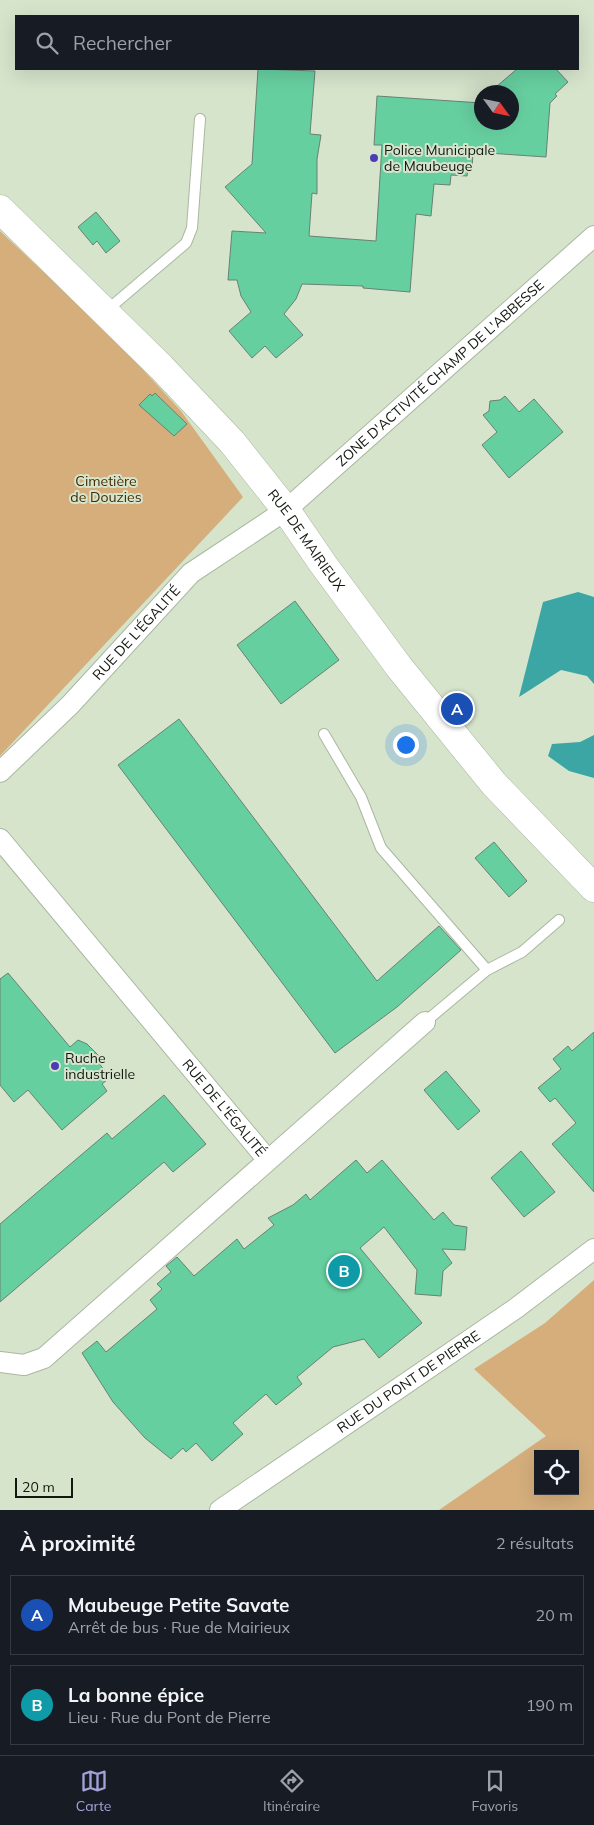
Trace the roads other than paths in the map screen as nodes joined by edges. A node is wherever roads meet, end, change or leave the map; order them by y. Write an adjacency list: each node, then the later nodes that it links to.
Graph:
1 (200, 119): 4 (lane)
2 (0, 209): 4 (street, RUE DE MAIRIEUX)
3 (594, 236): 5 (street, ZONE D'ACTIVITÉ CHAMP DE L'ABBESSE)
4 (105, 311): 5 (street, RUE DE MAIRIEUX)
5 (286, 510): 7 (street, RUE DE L'ÉGALITÉ); 9 (street, RUE DE MAIRIEUX)
6 (324, 734): 11 (lane)
7 (0, 772)
8 (0, 839): 13 (street, RUE DE L'ÉGALITÉ)
9 (594, 888)
10 (559, 920): 11 (lane)
11 (487, 970): 12 (lane)
12 (425, 1022): 13 (street)
13 (267, 1159): 15 (street, RUE DE L'ÉGALITÉ)
14 (594, 1249): 16 (street, RUE DU PONT DE PIERRE)
15 (0, 1362)
16 (220, 1510)

